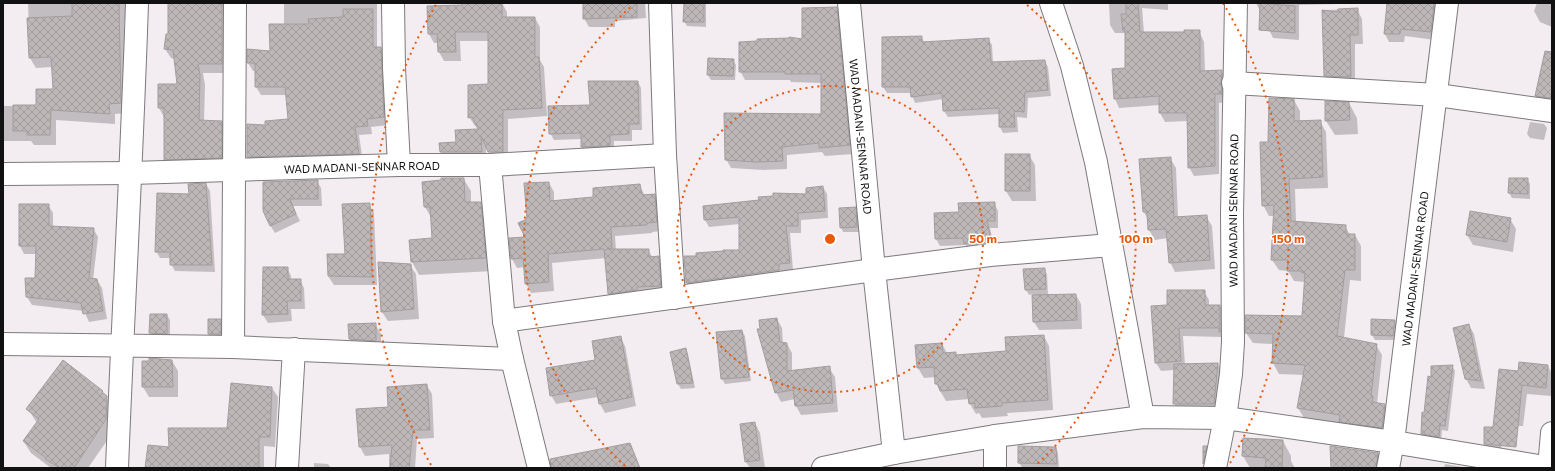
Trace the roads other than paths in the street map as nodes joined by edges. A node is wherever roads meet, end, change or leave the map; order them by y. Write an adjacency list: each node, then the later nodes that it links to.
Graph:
1 (138, 3): 16 (street)
2 (235, 3): 15 (street)
3 (393, 3): 13 (street)
4 (660, 3): 12 (street)
5 (849, 3): 19 (street, WAD MADANI-SENNAR ROAD)
6 (1051, 3): 18 (street)
7 (1236, 3): 9 (street, WAD MADANI SENNAR ROAD)
8 (1447, 3): 10 (street, WAD MADANI-SENNAR ROAD)
9 (1233, 83): 10 (street); 28 (street, WAD MADANI SENNAR ROAD)
10 (1437, 95): 11 (street); 31 (street, WAD MADANI-SENNAR ROAD)
11 (1552, 111)
12 (665, 155): 14 (street, WAD MADANI-SENNAR ROAD); 20 (street)
13 (399, 165): 14 (street, WAD MADANI-SENNAR ROAD); 15 (street, WAD MADANI-SENNAR ROAD)
14 (490, 165): 21 (street)
15 (234, 170): 16 (street, WAD MADANI-SENNAR ROAD); 24 (street)
16 (131, 173): 17 (street, WAD MADANI-SENNAR ROAD); 23 (street)
17 (3, 174)
18 (1111, 245): 19 (street); 27 (street)
19 (874, 270): 20 (street); 32 (street, WAD MADANI-SENNAR ROAD)
20 (674, 298): 21 (street)
21 (504, 321): 26 (street)
22 (3, 344): 23 (street)
23 (122, 345): 24 (street); 33 (street)
24 (233, 347): 25 (street)
25 (294, 349): 26 (street); 34 (street)
26 (512, 359): 35 (street)
27 (1143, 417): 28 (street); 30 (street)
28 (1225, 418): 31 (street); 38 (street)
29 (1552, 433): 40 (street)
30 (995, 436): 32 (street); 37 (street)
31 (1393, 442): 39 (street, WAD MADANI-SENNAR ROAD); 40 (street)
32 (894, 453): 36 (street)
33 (117, 468)
34 (286, 468)
35 (539, 468)
36 (823, 468)
37 (995, 468)
38 (1215, 468)
39 (1388, 468)
40 (1550, 468)

